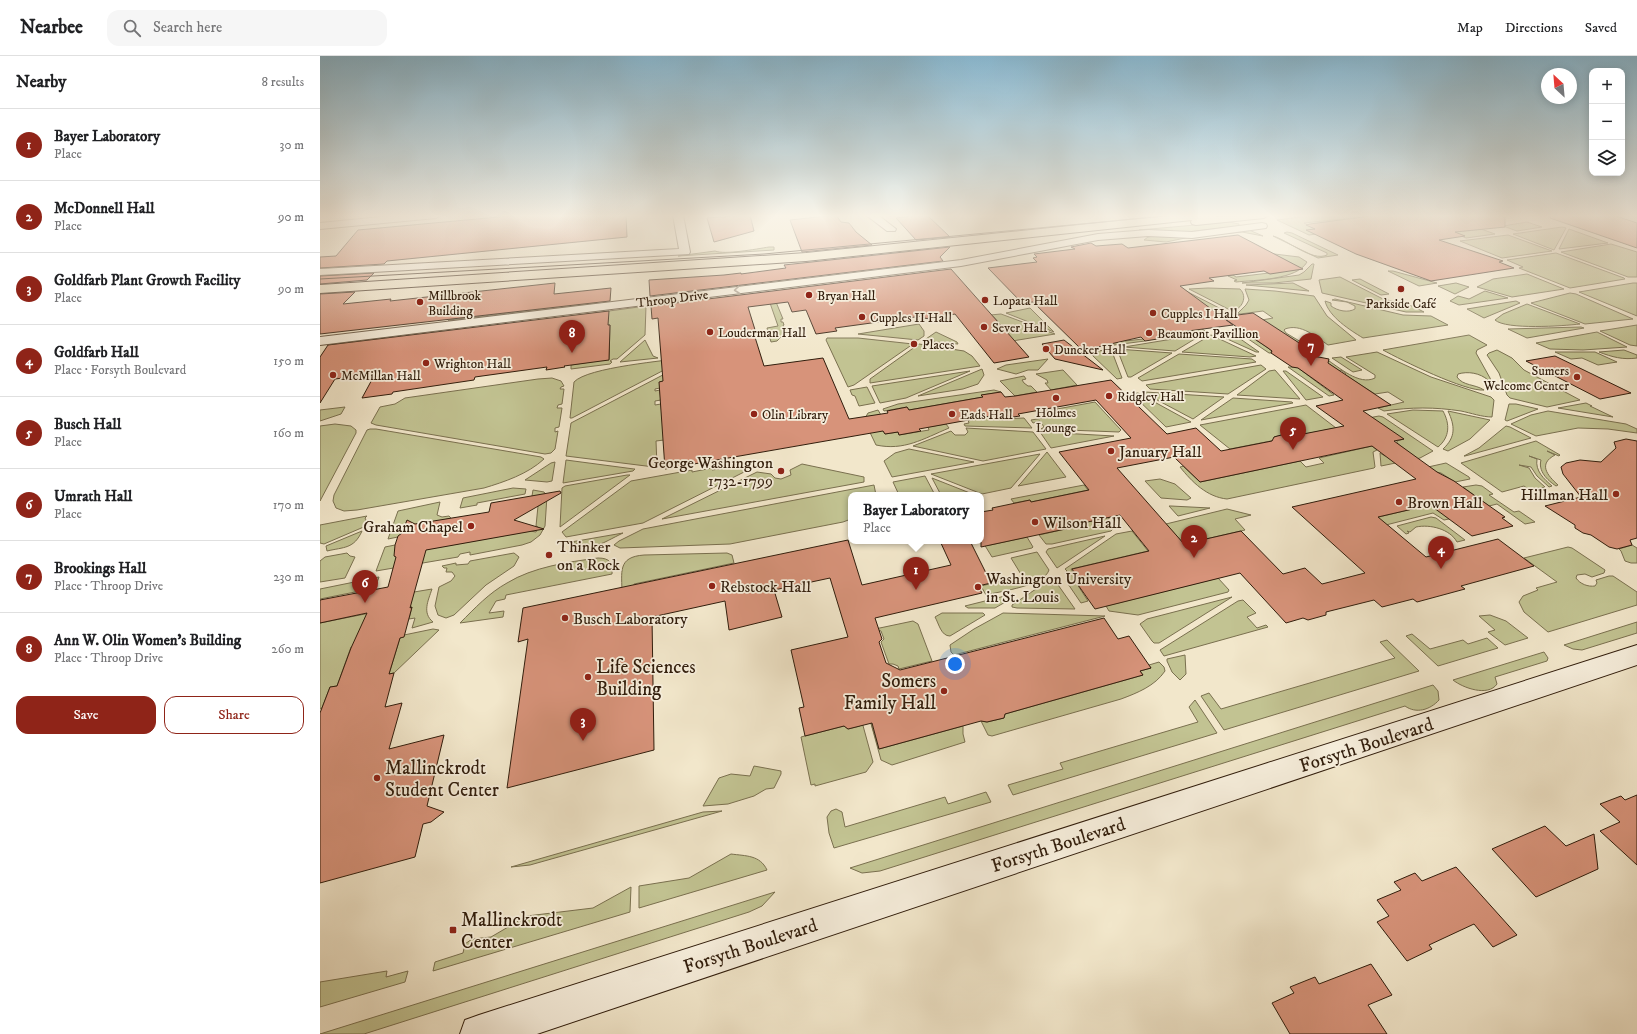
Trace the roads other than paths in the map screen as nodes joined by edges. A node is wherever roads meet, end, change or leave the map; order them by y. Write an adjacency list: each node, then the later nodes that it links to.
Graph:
1 (527, 261): 5 (street)
2 (752, 261): 4 (main road)
3 (975, 261): 8 (street, Throop Drive, one-way to 8)
4 (699, 265): 6 (main road); 7 (main road)
5 (320, 272)
6 (320, 284)
7 (320, 289)
8 (320, 341)
9 (1637, 655): 10 (main road, Forsyth Boulevard)
10 (479, 1034)

